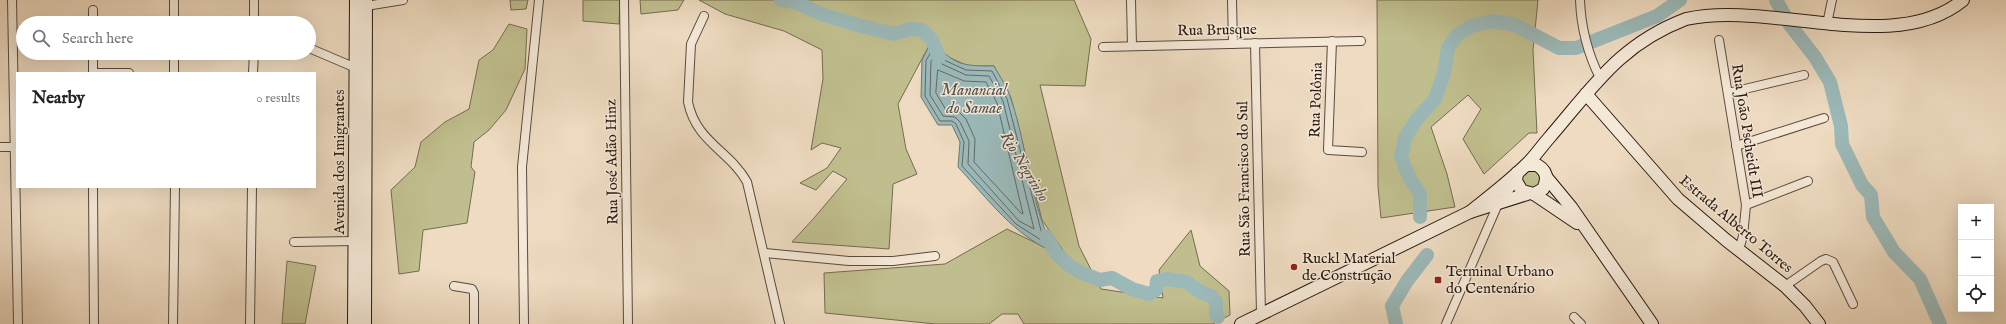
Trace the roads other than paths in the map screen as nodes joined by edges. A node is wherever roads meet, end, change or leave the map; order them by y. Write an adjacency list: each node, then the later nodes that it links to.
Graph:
1 (12, 0): 42 (street)
2 (174, 0): 15 (street)
3 (254, 0): 16 (street)
4 (402, 0): 12 (street)
5 (539, 0): 75 (street)
6 (624, 0): 76 (street, Rua José Adão Hinz)
7 (1131, 0): 24 (street)
8 (1232, 0): 23 (street)
9 (1580, 0): 35 (street)
10 (1832, 0): 18 (street)
11 (1963, 0): 18 (main road)
12 (362, 2): 30 (main road, Avenida dos Imigrantes); 58 (main road, Avenida dos Imigrantes)
13 (93, 10): 14 (street)
14 (93, 16)
15 (174, 16)
16 (254, 16)
17 (704, 16): 60 (street)
18 (1828, 19): 35 (main road)
19 (1719, 40): 36 (street, Rua João Pscheidt III)
20 (1332, 41): 21 (street, Rua Brusque); 22 (street, Rua Brusque); 43 (street, Rua Polônia)
21 (1361, 41)
22 (1255, 43): 23 (street, Rua Brusque); 66 (street, Rua São Francisco do Sul)
23 (1233, 44): 24 (street, Rua Brusque)
24 (1132, 46): 25 (street, Rua Brusque)
25 (1103, 47)
26 (316, 51): 30 (street)
27 (93, 60): 31 (street)
28 (174, 60): 32 (street)
29 (254, 60): 33 (street)
30 (356, 68): 58 (main road, Avenida dos Imigrantes)
31 (93, 72)
32 (174, 72)
33 (253, 72)
34 (1804, 75): 36 (street)
35 (1600, 78): 37 (main road)
36 (1728, 93): 40 (street, Rua João Pscheidt III)
37 (1586, 94): 39 (main road); 59 (main road, Estrada Alberto Torres)
38 (1824, 118): 40 (street)
39 (1547, 141): 44 (main road); 45 (main road)
40 (1736, 146): 54 (street, Rua João Pscheidt III)
41 (0, 147): 42 (street)
42 (16, 147)
43 (1362, 152)
44 (1526, 164): 45 (main road); 46 (main road)
45 (1546, 176): 52 (main road); 56 (main road)
46 (1517, 177): 52 (main road); 53 (street); 55 (main road)
47 (1808, 181): 54 (street)
48 (16, 188): 68 (street)
49 (94, 188): 69 (street)
50 (175, 188): 70 (street)
51 (252, 188): 71 (street)
52 (1530, 194): 53 (main road); 56 (main road)
53 (1498, 204): 55 (main road); 79 (street)
54 (1746, 205): 59 (street, Rua João Pscheidt III)
55 (1470, 212): 66 (main road)
56 (1586, 229): 81 (main road)
57 (294, 242): 58 (street)
58 (360, 242): 65 (main road, Avenida dos Imigrantes)
59 (1739, 250): 63 (main road, Estrada Alberto Torres)
60 (765, 253): 61 (street); 77 (street)
61 (935, 256)
62 (454, 286): 74 (street)
63 (1785, 286): 64 (street); 82 (main road, Estrada Alberto Torres)
64 (1853, 304)
65 (360, 305): 72 (main road, Avenida dos Imigrantes); 73 (main road, Avenida dos Imigrantes)
66 (1261, 314): 78 (main road)
67 (1574, 317): 80 (street)
68 (18, 324)
69 (94, 324)
70 (173, 324)
71 (250, 324)
72 (354, 324)
73 (365, 324)
74 (474, 324)
75 (524, 324)
76 (628, 324)
77 (780, 324)
78 (1241, 324)
79 (1446, 324)
80 (1581, 324)
81 (1652, 324)
82 (1819, 324)

